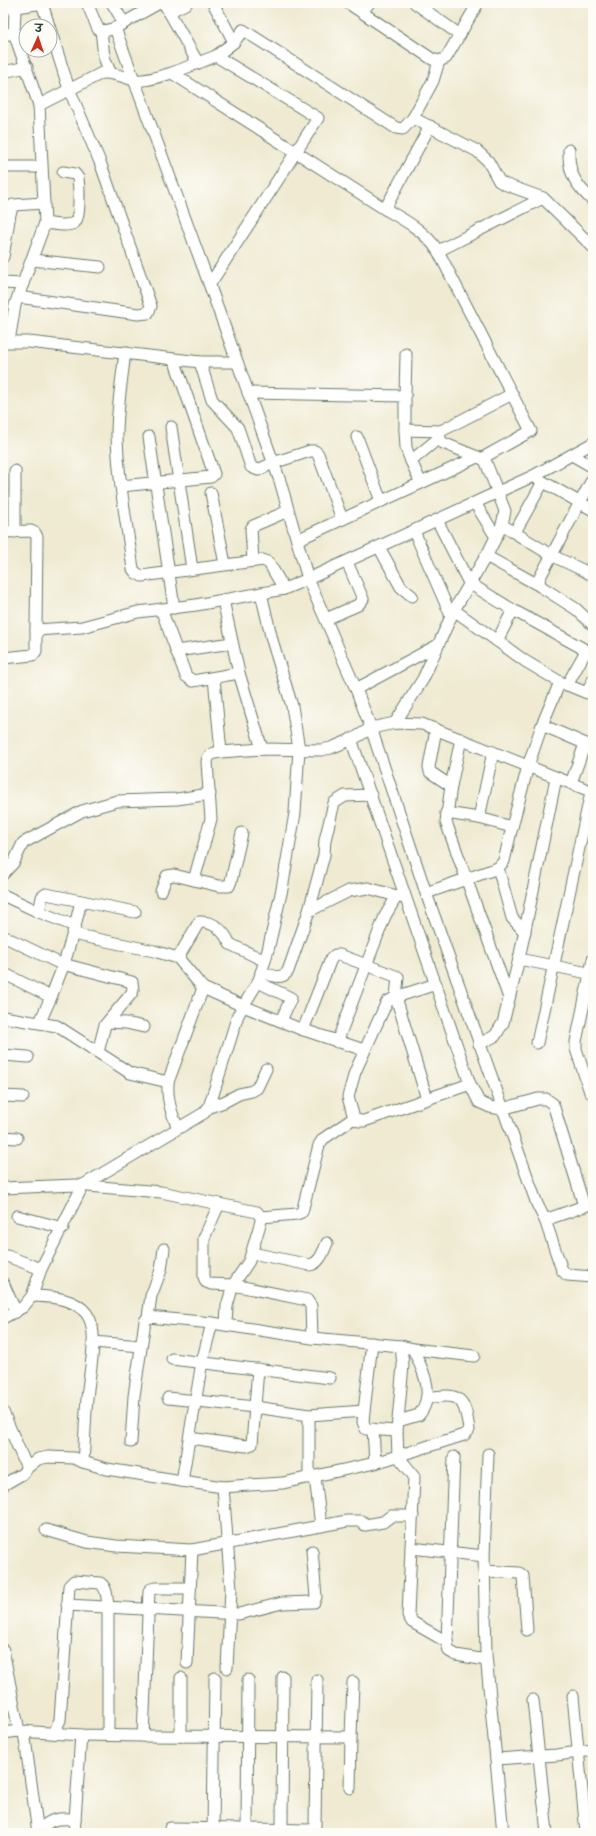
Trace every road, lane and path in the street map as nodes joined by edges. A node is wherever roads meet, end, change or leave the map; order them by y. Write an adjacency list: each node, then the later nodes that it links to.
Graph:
1 (43, 3): 11 (street); 14 (street)
2 (87, 3): 16 (street)
3 (112, 3): 15 (street)
4 (159, 3): 15 (street)
5 (187, 3): 12 (street)
6 (213, 3): 19 (street)
7 (348, 3): 13 (street)
8 (369, 3): 13 (street)
9 (415, 3): 18 (street)
10 (478, 3): 18 (street)
11 (13, 6): 17 (street)
12 (166, 8): 23 (street)
13 (362, 12): 22 (street)
14 (47, 18)
15 (120, 25): 16 (street); 28 (street)
16 (101, 30): 26 (street)
17 (9, 34): 24 (street)
18 (460, 35): 22 (street)
19 (234, 42): 21 (street); 31 (street)
20 (58, 54): 29 (street)
21 (216, 56): 23 (street); 34 (street)
22 (439, 61): 31 (street)
23 (198, 63): 27 (street)
24 (27, 67): 25 (street); 30 (street)
25 (3, 72)
26 (110, 72): 28 (street); 29 (street)
27 (172, 73): 28 (street); 34 (street)
28 (133, 80): 50 (street)
29 (69, 89): 30 (street); 51 (street)
30 (39, 105): 35 (street)
31 (413, 118): 32 (street)
32 (430, 126): 38 (street); 41 (street)
33 (570, 150): 39 (street)
34 (296, 152): 41 (street); 50 (street)
35 (41, 166): 36 (street); 40 (street)
36 (3, 167)
37 (63, 172): 42 (street)
38 (543, 198): 43 (street); 44 (street)
39 (593, 201)
40 (44, 203): 42 (street); 45 (street)
41 (385, 209): 44 (street)
42 (45, 223): 46 (street)
43 (593, 247)
44 (438, 251): 59 (street)
45 (3, 257)
46 (32, 260): 47 (street); 49 (street)
47 (100, 267)
48 (3, 283): 49 (street)
49 (23, 284): 51 (street)
50 (210, 284): 57 (street)
51 (18, 297): 52 (street)
52 (6, 341): 53 (street)
53 (125, 352): 55 (street); 79 (street)
54 (406, 354): 60 (street)
55 (174, 359): 56 (street); 75 (street)
56 (200, 362): 57 (street); 70 (street)
57 (237, 362): 58 (street)
58 (248, 393): 60 (street); 70 (street)
59 (512, 394): 63 (street); 68 (street)
60 (404, 396): 62 (street)
61 (171, 427): 75 (street)
62 (405, 430): 63 (street); 69 (street)
63 (440, 435): 68 (street); 69 (street)
64 (148, 437): 77 (street)
65 (357, 437): 82 (street)
66 (593, 443): 67 (street)
67 (572, 454): 71 (street); 73 (street)
68 (481, 458): 78 (street); 80 (street)
69 (411, 461): 78 (street)
70 (273, 463): 86 (street); 87 (street)
71 (593, 467)
72 (15, 471): 92 (street)
73 (533, 476): 76 (street); 80 (street)
74 (593, 478): 84 (street)
75 (180, 480): 77 (street); 102 (street)
76 (543, 482): 84 (street); 93 (street)
77 (155, 483): 79 (street); 104 (street)
78 (421, 483): 82 (street)
79 (121, 486): 104 (street)
80 (497, 492): 83 (street); 89 (street)
81 (211, 493): 101 (street)
82 (381, 501): 87 (street)
83 (475, 503): 88 (street); 94 (street)
84 (579, 503): 85 (street); 97 (street)
85 (593, 510)
86 (288, 511): 95 (street); 99 (street)
87 (342, 519): 95 (street)
88 (437, 520): 90 (street); 106 (street)
89 (502, 525): 93 (street); 94 (street)
90 (414, 531): 96 (street); 115 (street)
91 (3, 532): 92 (street)
92 (15, 532): 118 (street)
93 (514, 532): 97 (street)
94 (496, 537): 98 (street)
95 (297, 540): 105 (street)
96 (379, 547): 100 (street); 110 (street)
97 (551, 554): 103 (street); 107 (street)
98 (486, 556): 106 (street); 107 (street)
99 (253, 561): 101 (street); 108 (street)
100 (347, 562): 105 (street); 116 (street)
101 (225, 564): 102 (street)
102 (192, 569): 104 (street)
103 (592, 571)
104 (168, 572): 112 (street)
105 (308, 579): 108 (street); 116 (street)
106 (469, 583): 114 (street); 115 (street)
107 (540, 586): 117 (street)
108 (284, 589): 109 (street)
109 (261, 593): 111 (street); 137 (street)
110 (412, 596)
111 (223, 600): 112 (street); 120 (street)
112 (174, 608): 113 (street)
113 (161, 610): 118 (street); 122 (street)
114 (513, 610): 119 (street); 123 (street)
115 (453, 613): 119 (street); 121 (street)
116 (326, 619): 129 (street)
117 (593, 625)
118 (36, 630): 124 (street)
119 (497, 641): 128 (street)
120 (232, 643): 122 (street); 125 (street)
121 (438, 645): 129 (street); 130 (street)
122 (176, 651): 126 (street)
123 (590, 652): 128 (street)
124 (3, 658)
125 (239, 673): 126 (street); 136 (street)
126 (214, 678): 138 (street)
127 (593, 680): 128 (street)
128 (564, 683): 131 (street)
129 (356, 689): 133 (street)
130 (395, 723): 132 (street); 133 (street)
131 (542, 725): 135 (street); 140 (street)
132 (436, 729): 134 (street); 143 (street)
133 (360, 734): 137 (street); 146 (street); 156 (street)
134 (461, 739): 139 (street); 143 (street)
135 (589, 746): 142 (street)
136 (262, 749): 137 (street); 138 (street)
137 (299, 749): 169 (street)
138 (220, 752): 145 (street)
139 (493, 752): 140 (street); 148 (street)
140 (528, 766): 141 (street); 149 (street)
141 (556, 778): 142 (street); 164 (street)
142 (570, 783): 144 (street)
143 (451, 786): 147 (street)
144 (592, 792): 172 (street)
145 (210, 794): 152 (street); 153 (street)
146 (370, 795): 158 (street); 160 (street)
147 (446, 813): 148 (street); 154 (street)
148 (479, 818): 149 (street)
149 (512, 827): 151 (street)
150 (242, 834): 153 (street)
151 (498, 868): 154 (street); 164 (street)
152 (3, 874)
153 (194, 880): 155 (street)
154 (467, 880): 156 (street); 180 (street)
155 (161, 891)
156 (426, 893): 190 (street)
157 (3, 895): 161 (street)
158 (402, 897): 160 (street); 171 (street); 176 (street)
159 (81, 901): 161 (street); 162 (street); 163 (street)
160 (309, 911): 175 (street)
161 (39, 912): 163 (street)
162 (135, 912)
163 (74, 930): 166 (street); 170 (street)
164 (525, 932): 167 (street)
165 (3, 936): 170 (street)
166 (178, 958): 169 (street); 177 (street)
167 (519, 959): 172 (street); 180 (street)
168 (593, 959): 174 (street)
169 (265, 961): 175 (street)
170 (64, 964): 178 (street); 185 (street)
171 (366, 965): 179 (street); 187 (street); 188 (street)
172 (553, 966): 174 (street); 189 (street)
173 (3, 973): 178 (street)
174 (591, 974): 198 (street)
175 (260, 977): 181 (street); 183 (street)
176 (436, 984): 179 (street); 197 (street)
177 (203, 988): 181 (street); 196 (street)
178 (51, 997): 184 (street)
179 (396, 997): 191 (street); 201 (street)
180 (509, 998): 190 (street)
181 (243, 1006): 183 (street); 202 (street)
182 (3, 1017): 184 (street)
183 (281, 1021): 187 (street)
184 (40, 1022): 192 (street)
185 (108, 1022): 186 (street); 192 (street)
186 (144, 1026)
187 (303, 1030): 188 (street)
188 (337, 1042): 191 (street)
189 (537, 1043)
190 (479, 1044): 203 (street)
191 (364, 1050): 204 (street)
192 (98, 1052): 196 (street)
193 (3, 1055): 194 (street)
194 (28, 1057)
195 (266, 1069): 202 (street)
196 (168, 1082): 205 (street)
197 (470, 1084): 201 (street); 203 (street)
198 (592, 1094)
199 (3, 1096): 200 (street)
200 (23, 1097)
201 (427, 1099): 204 (street)
202 (209, 1107): 205 (street)
203 (502, 1109): 211 (street); 214 (street)
204 (354, 1118): 213 (street)
205 (178, 1128): 208 (street)
206 (3, 1137): 207 (street)
207 (17, 1138)
208 (83, 1185): 209 (street); 210 (street); 215 (street)
209 (3, 1188)
210 (219, 1204): 213 (street); 223 (street)
211 (588, 1205): 214 (street)
212 (17, 1216): 215 (street)
213 (261, 1216): 218 (street)
214 (545, 1220): 221 (street)
215 (63, 1228): 220 (street)
216 (327, 1243): 218 (street)
217 (164, 1249): 226 (street)
218 (252, 1253): 223 (street)
219 (3, 1256): 220 (street)
220 (41, 1269): 224 (street)
221 (593, 1277)
222 (3, 1283): 225 (street)
223 (233, 1285): 229 (street); 230 (street)
224 (32, 1296): 225 (street); 231 (street)
225 (16, 1312): 227 (street)
226 (148, 1317): 228 (street); 233 (street)
227 (3, 1318)
228 (212, 1323): 229 (street); 238 (street)
229 (226, 1325): 230 (street)
230 (312, 1338): 232 (street)
231 (93, 1342): 233 (street); 255 (street)
232 (372, 1343): 234 (street); 245 (street)
233 (141, 1346): 251 (street)
234 (401, 1346): 235 (street); 248 (street)
235 (413, 1348): 236 (street); 242 (street)
236 (474, 1356)
237 (172, 1360): 238 (street)
238 (202, 1362): 239 (street); 243 (street)
239 (258, 1369): 240 (street); 244 (street)
240 (330, 1378)
241 (168, 1398): 243 (street)
242 (428, 1398): 248 (street); 253 (street)
243 (196, 1402): 244 (street); 250 (street)
244 (255, 1407): 247 (street); 250 (street)
245 (364, 1411): 247 (street); 249 (street)
246 (3, 1412): 257 (street)
247 (309, 1415): 258 (street)
248 (397, 1426): 249 (street); 253 (street)
249 (373, 1429): 256 (street)
250 (190, 1438): 259 (street)
251 (130, 1442)
252 (488, 1454): 270 (street)
253 (398, 1456): 256 (street); 262 (street)
254 (454, 1457): 269 (street)
255 (83, 1462): 257 (street); 259 (street)
256 (375, 1463): 258 (street)
257 (27, 1468): 260 (street)
258 (312, 1477): 261 (street); 263 (street)
259 (182, 1481): 261 (street)
260 (3, 1485)
261 (224, 1487): 265 (street)
262 (413, 1516): 263 (street); 266 (street)
263 (321, 1526): 265 (street)
264 (46, 1530): 267 (street)
265 (229, 1544): 267 (street); 277 (street)
266 (411, 1548): 269 (street); 279 (street)
267 (192, 1550): 272 (street)
268 (312, 1551): 277 (street)
269 (450, 1551): 270 (street); 279 (street)
270 (484, 1556): 271 (street)
271 (484, 1571): 278 (street); 281 (street)
272 (190, 1588): 275 (street); 276 (street)
273 (67, 1605): 274 (street); 274 (street); 294 (street)
274 (108, 1608): 275 (street); 296 (street)
275 (148, 1610): 276 (street); 297 (street)
276 (190, 1612): 277 (street); 282 (street)
277 (229, 1614): 283 (street)
278 (527, 1630)
279 (447, 1642): 281 (street)
280 (3, 1650): 292 (street)
281 (486, 1660): 307 (street)
282 (187, 1663)
283 (228, 1668)
284 (283, 1677): 301 (street)
285 (181, 1678): 298 (street)
286 (215, 1678): 299 (street)
287 (248, 1680): 300 (street)
288 (317, 1680): 302 (street)
289 (353, 1682): 303 (street)
290 (573, 1696): 305 (street)
291 (533, 1700): 306 (street)
292 (21, 1732): 293 (street); 294 (street); 314 (street)
293 (3, 1733)
294 (54, 1733): 295 (street)
295 (81, 1735): 296 (street); 309 (street)
296 (108, 1736): 297 (street)
297 (143, 1736): 298 (street)
298 (181, 1736): 299 (street)
299 (214, 1737): 300 (street); 313 (street)
300 (247, 1737): 301 (street); 311 (street)
301 (282, 1737): 302 (street); 312 (street)
302 (315, 1737): 303 (street); 312 (street)
303 (351, 1737): 308 (street)
304 (593, 1750): 305 (street)
305 (580, 1752): 306 (street); 318 (street)
306 (540, 1756): 307 (street); 317 (street)
307 (496, 1759): 316 (street)
308 (350, 1788)
309 (76, 1819): 314 (street); 315 (street)
310 (170, 1828): 313 (street)
311 (247, 1829): 312 (street); 313 (street)
312 (282, 1830)
313 (213, 1831)
314 (38, 1832)
315 (74, 1833)
316 (503, 1833)
317 (547, 1833)
318 (586, 1833)

